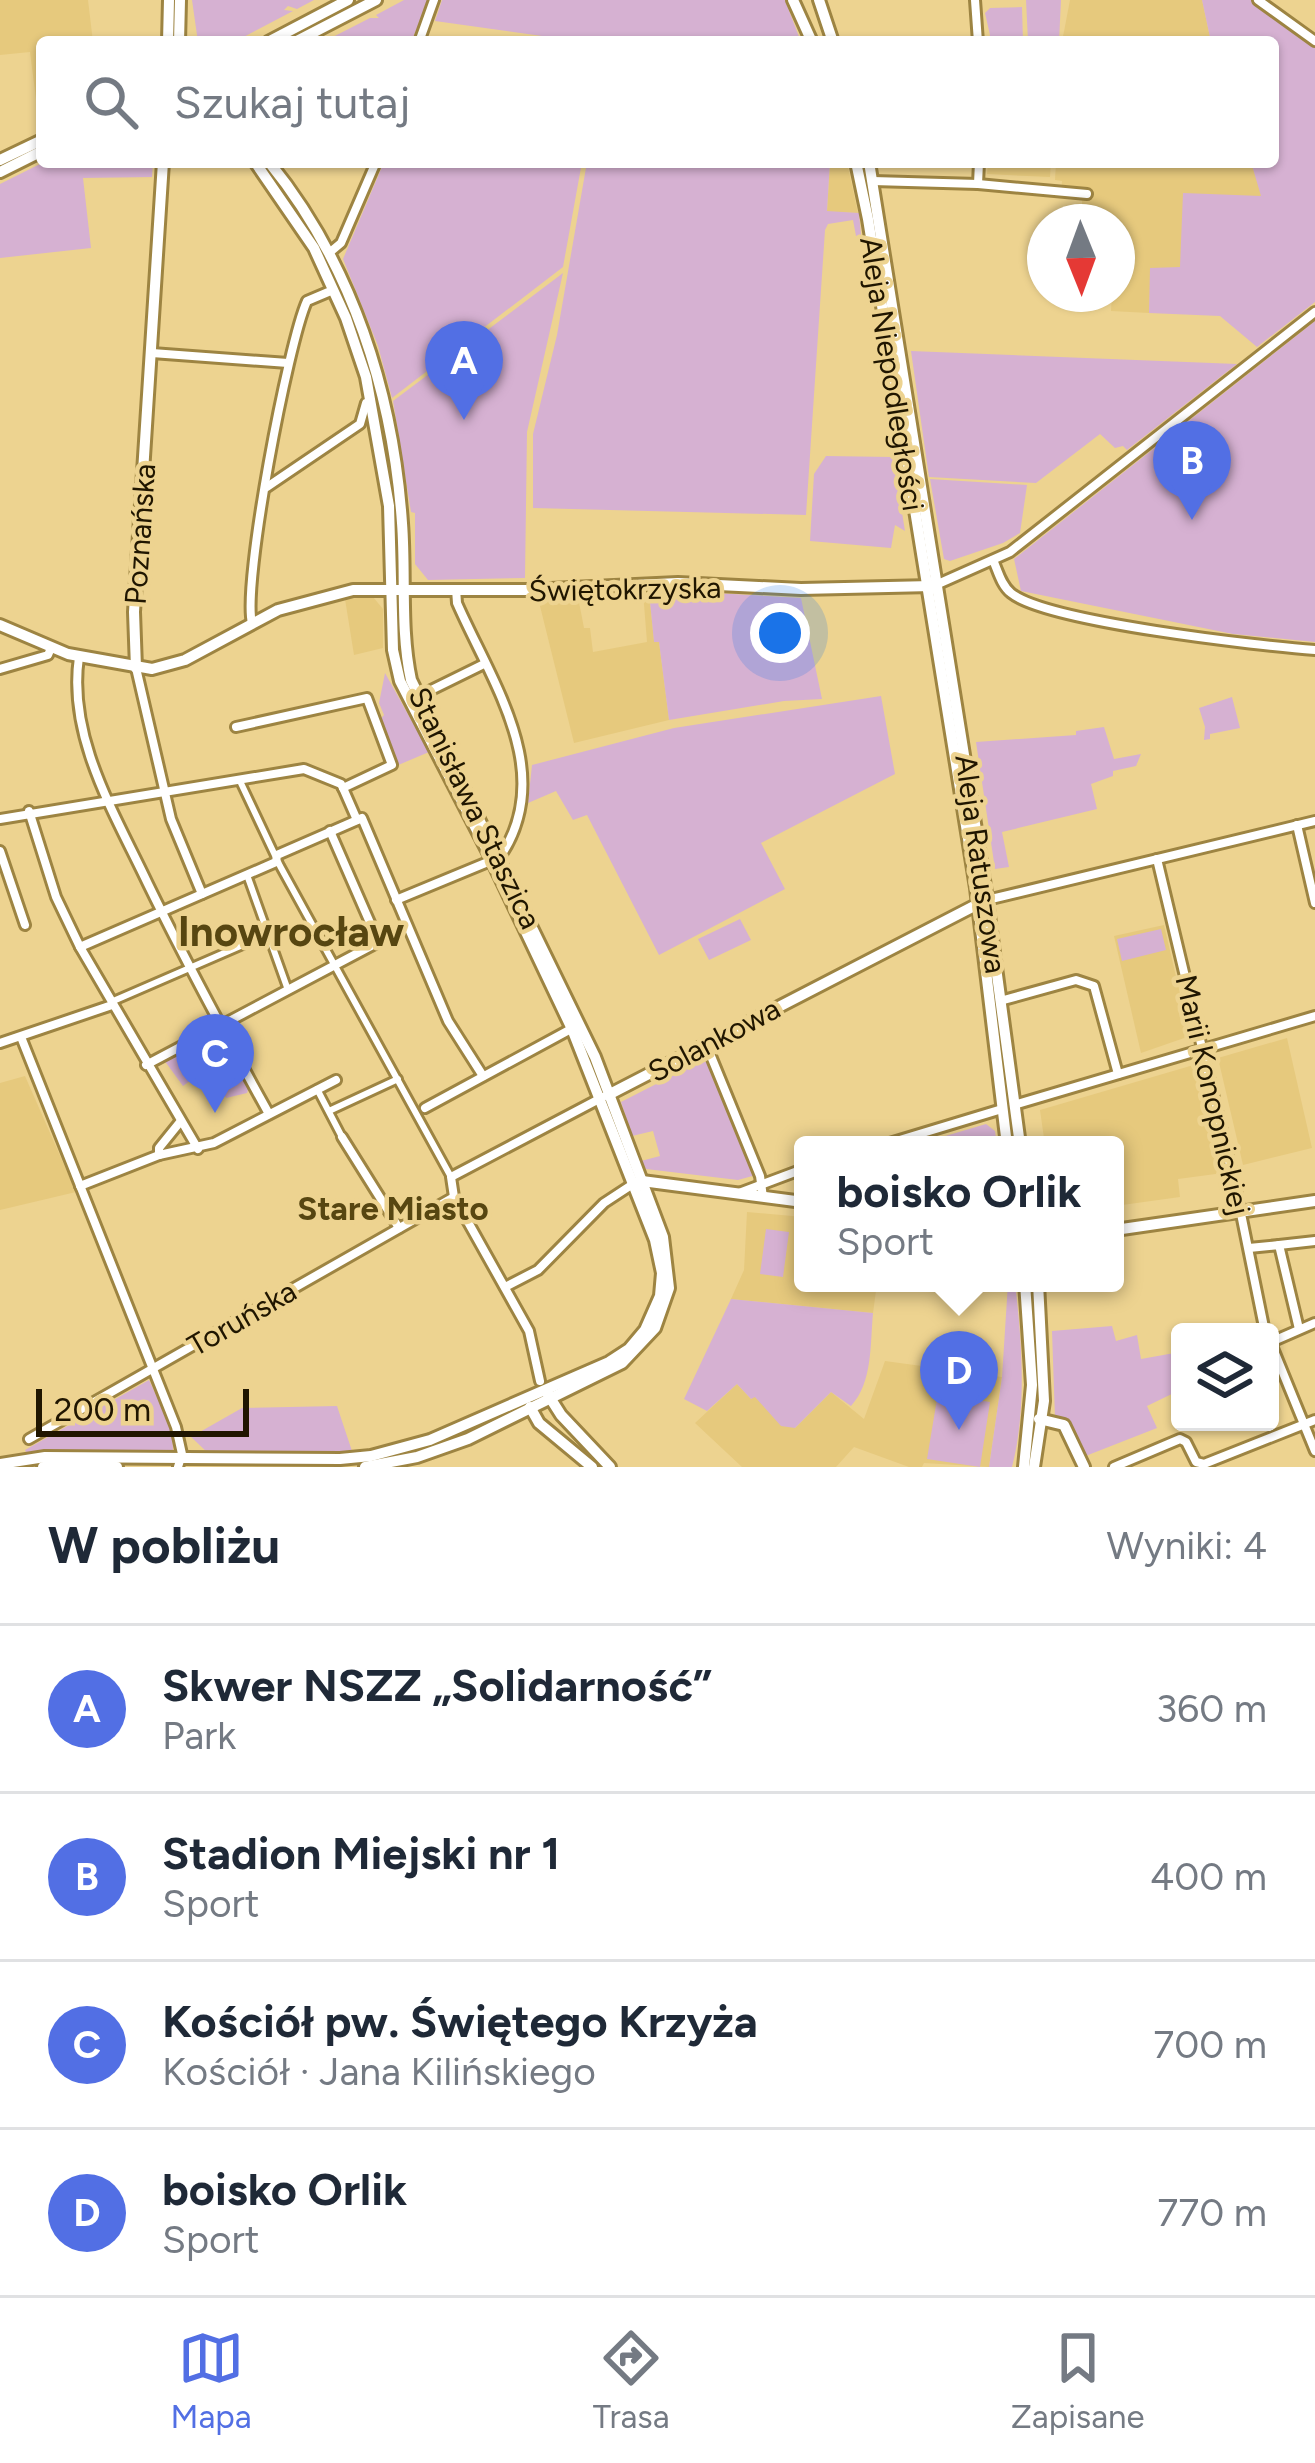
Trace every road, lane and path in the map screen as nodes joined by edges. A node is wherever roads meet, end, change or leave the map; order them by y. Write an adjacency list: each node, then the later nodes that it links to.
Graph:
1 (169, 0): 10 (street)
2 (180, 0): 11 (street)
3 (348, 0): 12 (street)
4 (376, 0): 13 (street)
5 (434, 0): 14 (street)
6 (793, 0): 15 (street)
7 (819, 0): 16 (street)
8 (975, 0): 17 (street)
9 (1258, 0): 18 (street)
10 (168, 36)
11 (179, 36)
12 (279, 36)
13 (307, 36)
14 (421, 36)
15 (809, 36)
16 (831, 36)
17 (978, 36)
18 (1315, 41)
19 (36, 143): 21 (street)
20 (36, 154): 29 (street)
21 (0, 160)
22 (164, 168): 36 (street, Poznańska)
23 (259, 168): 34 (street, Stanisława Staszica)
24 (273, 168): 33 (street, Stanisława Staszica)
25 (373, 168): 33 (street)
26 (859, 168): 30 (street, Aleja Niepodległości)
27 (868, 168): 30 (street, Aleja Niepodległości)
28 (979, 168): 31 (street)
29 (0, 172)
30 (867, 182): 31 (street); 41 (street, Aleja Niepodległości)
31 (978, 184): 32 (street)
32 (1087, 194)
33 (329, 253): 42 (street, Stanisława Staszica)
34 (334, 290): 37 (street); 38 (street, Stanisława Staszica)
35 (1315, 312): 40 (street, Świętokrzyska)
36 (152, 353): 37 (street); 50 (street, Poznańska)
37 (288, 363): 39 (street)
38 (366, 377): 39 (street); 42 (street, Stanisława Staszica)
39 (266, 488): 44 (street)
40 (993, 560): 41 (street, Świętokrzyska); 47 (street)
41 (932, 586): 43 (street, Świętokrzyska); 71 (street, Aleja Ratuszowa)
42 (398, 588): 43 (street, Świętokrzyska); 44 (street, Świętokrzyska); 66 (street, Stanisława Staszica)
43 (456, 589): 49 (street)
44 (252, 623): 50 (street, Świętokrzyska)
45 (0, 625): 46 (street)
46 (51, 648): 48 (street); 51 (street)
47 (1315, 650)
48 (79, 657): 50 (street); 57 (street)
49 (484, 664): 52 (street); 66 (street)
50 (136, 668): 56 (street, Poznańska)
51 (0, 669)
52 (423, 694)
53 (236, 727): 55 (street)
54 (239, 778): 55 (street); 56 (street); 65 (street)
55 (343, 788): 60 (street)
56 (164, 790): 57 (street); 69 (street, Poznańska)
57 (107, 799): 58 (street); 73 (street)
58 (29, 812): 59 (street); 78 (street)
59 (0, 819)
60 (360, 819): 63 (street); 70 (street)
61 (1315, 821): 62 (street, Solankowa)
62 (1297, 825): 67 (street, Solankowa); 72 (street)
63 (330, 831): 65 (street); 77 (street)
64 (0, 851): 74 (street)
65 (277, 855): 68 (street); 79 (street)
66 (496, 858): 70 (street); 85 (street, Stanisława Staszica)
67 (1157, 859): 71 (street, Solankowa); 90 (street, Marii Konopnickiej)
68 (247, 875): 69 (street); 76 (street)
69 (202, 894): 73 (street)
70 (396, 900): 75 (street)
71 (983, 902): 82 (street, Aleja Ratuszowa); 89 (street, Solankowa); 98 (street, Aleja Ratuszowa)
72 (1315, 903)
73 (161, 910): 78 (street); 80 (street)
74 (25, 925)
75 (407, 927): 77 (street); 93 (street)
76 (268, 934): 80 (street); 81 (street)
77 (378, 941): 79 (street)
78 (80, 947): 83 (street)
79 (336, 963): 81 (street); 94 (street)
80 (190, 968): 83 (street); 86 (street)
81 (289, 990): 86 (street)
82 (1000, 1001): 92 (street); 98 (street, Aleja Ratuszowa)
83 (112, 1004): 87 (street); 91 (street)
84 (1315, 1016): 90 (street)
85 (576, 1026): 93 (street); 97 (street, Stanisława Staszica)
86 (220, 1028): 91 (street); 101 (street)
87 (21, 1037): 88 (street); 113 (street)
88 (0, 1043)
89 (706, 1044): 97 (street, Solankowa); 111 (street)
90 (1203, 1049): 92 (street); 119 (street, Marii Konopnickiej)
91 (146, 1065): 102 (street)
92 (1118, 1074): 98 (street)
93 (483, 1076): 99 (street)
94 (398, 1079): 100 (street); 110 (street)
95 (336, 1080): 96 (street)
96 (317, 1089): 100 (street); 101 (street)
97 (606, 1096): 110 (street, Solankowa); 112 (street, Stanisława Staszica)
98 (1009, 1107): 103 (street); 104 (street, Aleja Ratuszowa); 105 (street, Aleja Ratuszowa)
99 (425, 1108)
100 (329, 1111): 106 (street)
101 (269, 1114): 107 (street)
102 (181, 1122): 107 (street); 108 (street)
103 (913, 1136)
104 (1007, 1136)
105 (1017, 1136)
106 (342, 1137): 120 (street)
107 (198, 1149): 108 (street)
108 (159, 1155): 113 (street)
109 (794, 1172): 111 (street)
110 (451, 1177): 116 (street)
111 (762, 1182): 114 (street); 115 (street)
112 (637, 1183): 114 (street); 125 (street); 134 (street, Stanisława Staszica)
113 (80, 1186): 133 (street)
114 (737, 1193): 115 (street)
115 (763, 1196): 117 (street)
116 (454, 1197): 120 (street, Toruńska); 125 (street)
117 (794, 1201)
118 (1315, 1201): 119 (street)
119 (1241, 1212): 121 (street); 124 (street, Marii Konopnickiej)
120 (399, 1228): 133 (street, Toruńska)
121 (1124, 1229)
122 (1315, 1241): 123 (street)
123 (1279, 1245): 124 (street); 130 (street)
124 (1249, 1248): 128 (street, Marii Konopnickiej)
125 (505, 1287): 134 (street)
126 (1026, 1292): 136 (street)
127 (1039, 1292): 136 (street)
128 (1263, 1323)
129 (1315, 1323): 130 (street)
130 (1299, 1329): 131 (street)
131 (1279, 1337)
132 (1279, 1364): 138 (street)
133 (153, 1368): 139 (street, Toruńska); 141 (street)
134 (545, 1389): 135 (street, Stanisława Staszica); 147 (street)
135 (528, 1404): 141 (street); 145 (street); 146 (street)
136 (1036, 1419): 148 (street); 149 (street); 150 (street)
137 (1315, 1420): 138 (street)
138 (1303, 1425): 140 (street); 151 (street)
139 (29, 1438)
140 (1315, 1451)
141 (180, 1462): 142 (street)
142 (0, 1464)
143 (43, 1467): 144 (street)
144 (117, 1467)
145 (365, 1467)
146 (592, 1467)
147 (610, 1467)
148 (1024, 1467)
149 (1034, 1467)
150 (1084, 1467)
151 (1114, 1467)

